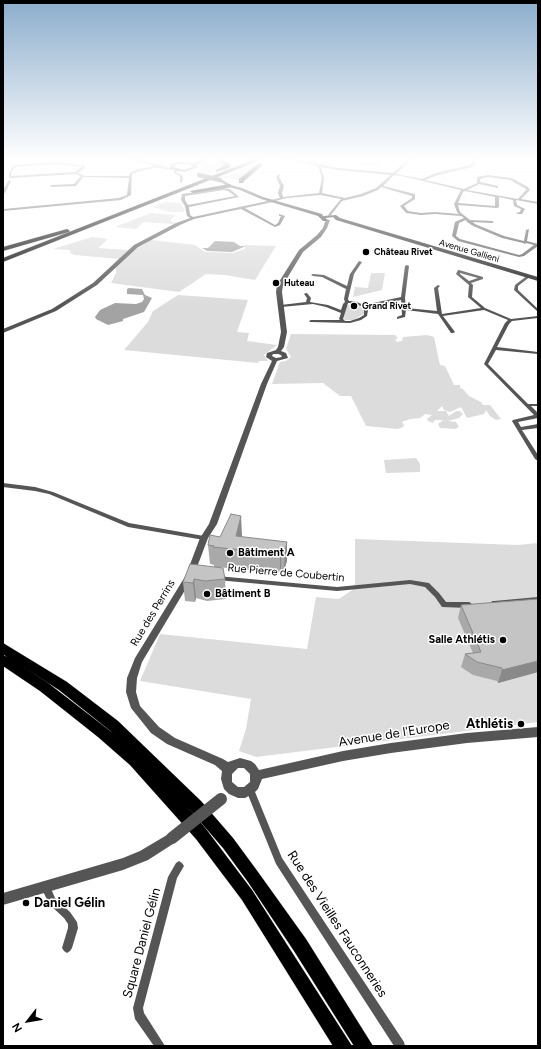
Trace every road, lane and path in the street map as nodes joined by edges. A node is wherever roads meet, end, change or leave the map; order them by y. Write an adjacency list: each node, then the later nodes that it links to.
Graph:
1 (26, 208): 12 (street)
2 (124, 208): 23 (highway)
3 (136, 208): 13 (highway)
4 (137, 208): 13 (highway)
5 (187, 208): 18 (street)
6 (242, 208): 15 (street); 18 (street)
7 (298, 208): 17 (main road, Avenue Gallieni)
8 (339, 208): 17 (street)
9 (402, 208): 16 (street)
10 (457, 208): 16 (street)
11 (521, 208): 14 (street)
12 (3, 210)
13 (131, 210): 28 (highway)
14 (518, 213)
15 (280, 215)
16 (462, 215): 20 (street)
17 (331, 217): 19 (main road); 32 (main road, Avenue Gallieni); 32 (main road, Avenue Gallieni)
18 (193, 218): 53 (street)
19 (328, 220): 41 (street)
20 (467, 220): 21 (street); 24 (street); 25 (street)
21 (492, 222)
22 (528, 230): 24 (street)
23 (67, 231): 26 (highway); 27 (highway)
24 (525, 243): 25 (street)
25 (538, 245)
26 (3, 249)
27 (3, 256)
28 (3, 260)
29 (360, 262): 36 (street)
30 (407, 266): 38 (street)
31 (313, 276): 36 (street)
32 (529, 276): 33 (main road, Avenue Gallieni); 45 (street)
33 (538, 279)
34 (469, 282): 34 (street); 43 (street)
35 (438, 286): 47 (street)
36 (348, 288): 39 (street)
37 (306, 294): 40 (street)
38 (403, 298): 42 (street); 44 (street)
39 (347, 302): 42 (street); 46 (street)
40 (308, 303): 41 (street); 46 (street)
41 (281, 306): 56 (street)
42 (364, 306): 52 (street)
43 (484, 308): 47 (street); 50 (street)
44 (405, 309): 47 (street); 49 (street)
45 (538, 311)
46 (343, 312): 52 (street)
47 (439, 314): 54 (street)
48 (538, 317): 50 (street)
49 (398, 318)
50 (511, 320): 55 (street)
51 (311, 321): 52 (street)
52 (343, 321)
53 (3, 331)
54 (453, 332)
55 (494, 348): 57 (street); 59 (street)
56 (278, 352): 58 (street); 58 (street)
57 (538, 353)
58 (275, 360): 66 (street, Rue des Perrins)
59 (528, 405): 60 (street); 61 (street)
60 (538, 405)
61 (538, 416): 63 (street)
62 (538, 426): 63 (street)
63 (519, 429): 64 (street)
64 (538, 459)
65 (3, 485): 66 (street)
66 (204, 538): 67 (street, Rue des Perrins)
67 (190, 575): 69 (street, Rue Pierre de Coubertin); 74 (street, Rue des Perrins)
68 (538, 599): 70 (street)
69 (476, 604)
70 (484, 604)
71 (3, 648): 84 (highway)
72 (3, 660): 83 (highway)
73 (538, 732): 75 (street, Avenue de l'Europe)
74 (229, 769): 75 (street); 76 (street)
75 (257, 775): 77 (street)
76 (229, 788): 77 (street); 79 (street, bridge)
77 (250, 790): 85 (street, Rue des Vieilles Fauconneries)
78 (178, 866): 82 (street, Square Daniel Gélin)
79 (46, 887): 80 (street); 81 (street)
80 (3, 898)
81 (67, 948)
82 (160, 1046)
83 (343, 1046)
84 (364, 1046)
85 (400, 1046)

